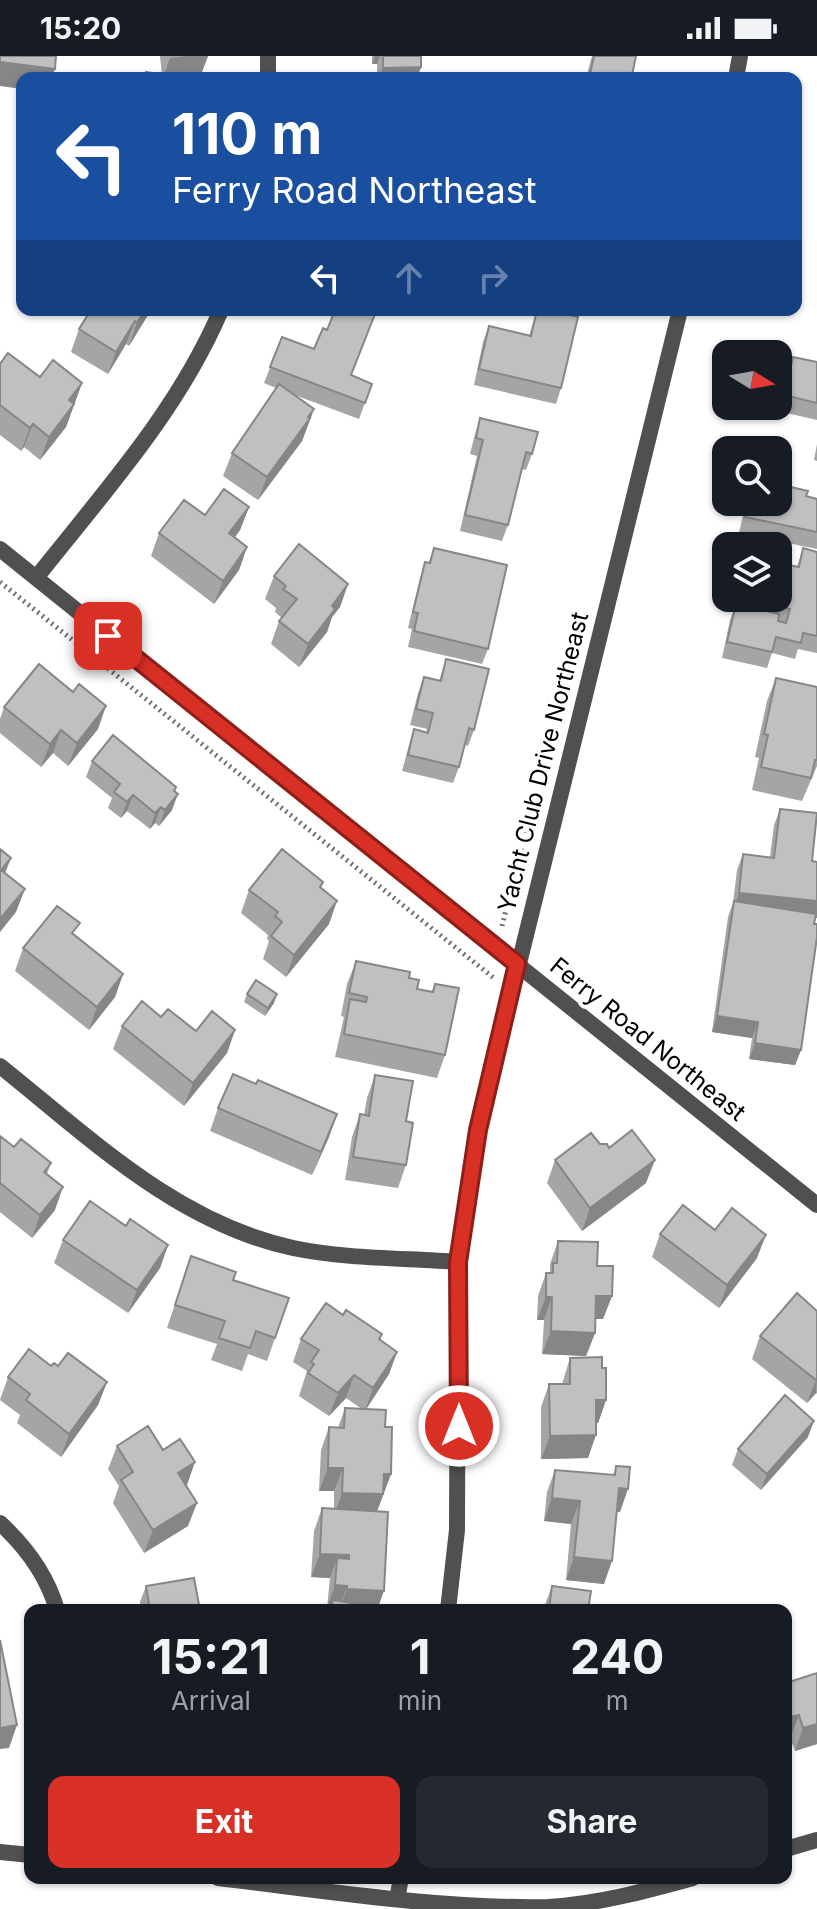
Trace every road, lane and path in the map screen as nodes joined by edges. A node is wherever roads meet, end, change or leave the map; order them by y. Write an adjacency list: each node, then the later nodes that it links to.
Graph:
1 (218, 316): 4 (street)
2 (679, 316): 6 (street, Yacht Club Drive Northeast)
3 (0, 549): 4 (street, Ferry Road Northeast)
4 (36, 578): 6 (street, Ferry Road Northeast)
5 (0, 582): 7 (path)
6 (517, 964): 7 (street, Yacht Club Drive Northeast); 9 (street, Ferry Road Northeast)
7 (511, 991): 10 (street, Yacht Club Drive Northeast)
8 (0, 1066): 10 (street)
9 (817, 1205)
10 (458, 1262): 13 (street, Yacht Club Drive Northeast)
11 (0, 1523): 12 (street)
12 (54, 1604)
13 (449, 1604)
14 (817, 1840): 15 (street)
15 (792, 1847)
16 (0, 1852): 17 (street)
17 (24, 1854)
18 (269, 1884): 21 (street)
19 (400, 1884): 21 (street)
20 (672, 1884): 21 (street)
21 (397, 1899)

